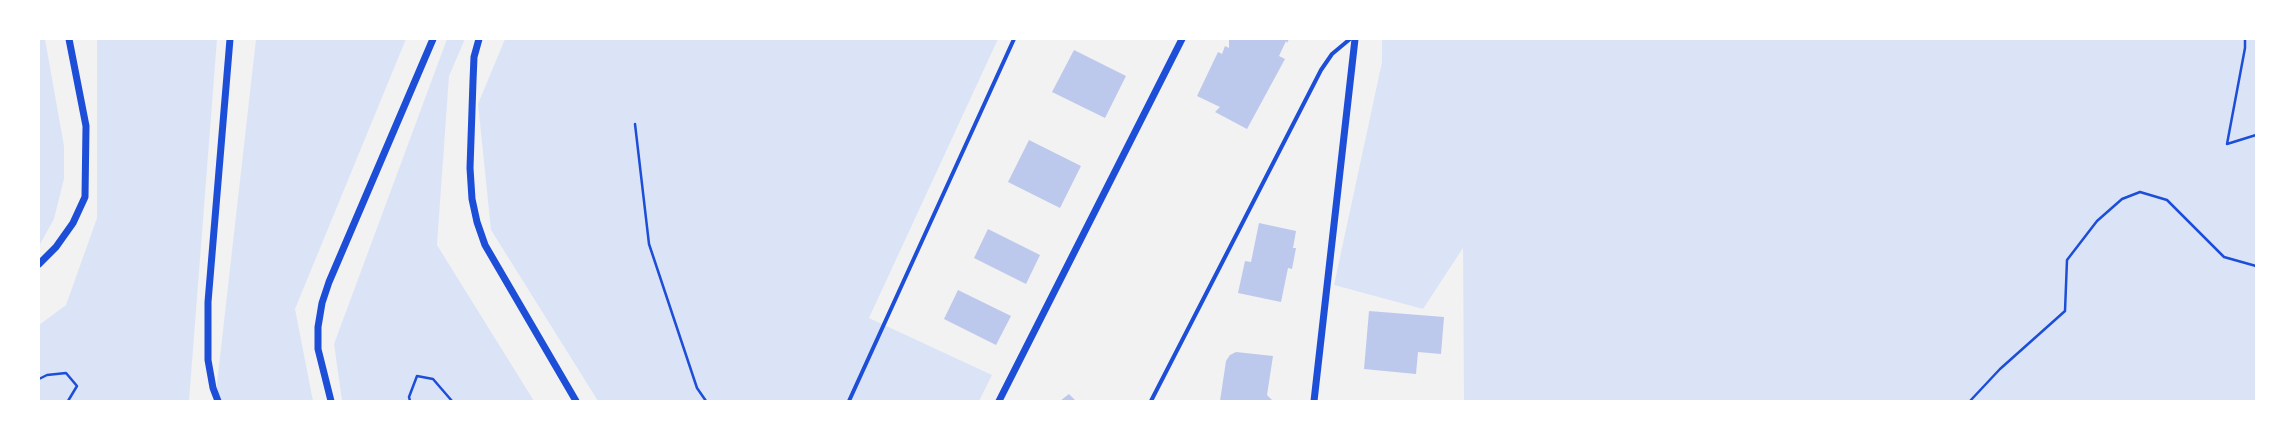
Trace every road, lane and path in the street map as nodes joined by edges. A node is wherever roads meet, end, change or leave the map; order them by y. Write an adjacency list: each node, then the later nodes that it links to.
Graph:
1 (69, 39): 12 (street)
2 (230, 39): 16 (street)
3 (433, 39): 17 (street)
4 (479, 39): 20 (street)
5 (1014, 39): 22 (street)
6 (1182, 39): 23 (street)
7 (1350, 39): 24 (street)
8 (1355, 39): 25 (street)
9 (2245, 39): 11 (path)
10 (635, 124): 21 (path)
11 (2256, 135)
12 (39, 264)
13 (2256, 266): 26 (path)
14 (39, 378): 15 (path)
15 (68, 401)
16 (218, 401)
17 (331, 401)
18 (410, 401): 19 (path)
19 (452, 401)
20 (576, 401)
21 (706, 401)
22 (849, 401)
23 (999, 401)
24 (1151, 401)
25 (1314, 401)
26 (1970, 401)

